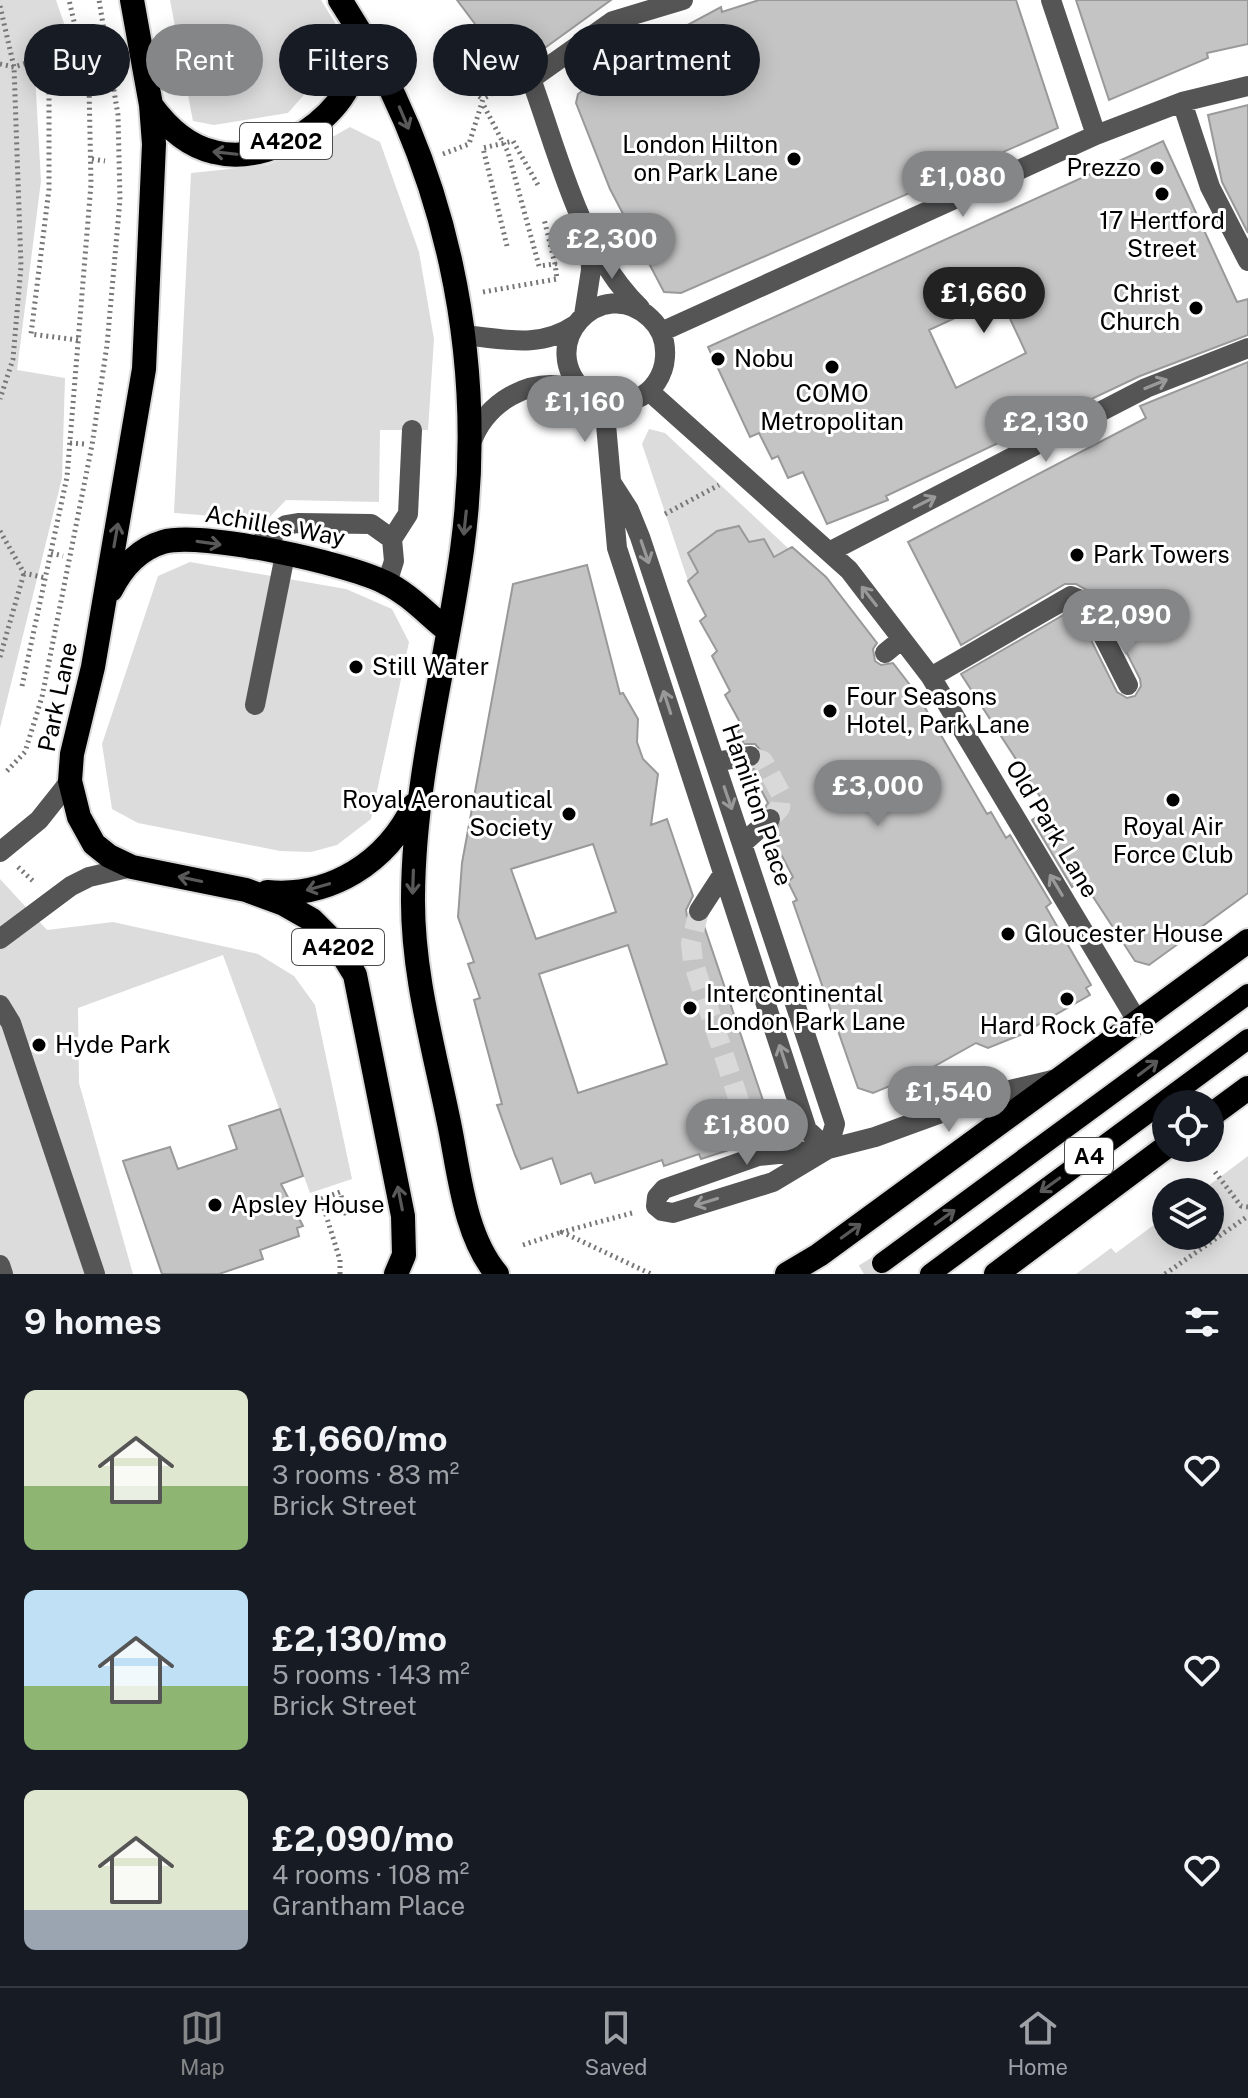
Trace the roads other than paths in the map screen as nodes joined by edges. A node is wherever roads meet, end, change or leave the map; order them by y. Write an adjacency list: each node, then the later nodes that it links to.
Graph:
1 (132, 0): 7 (highway, Park Lane / A4202)
2 (683, 0): 9 (street)
3 (1051, 0): 8 (street)
4 (346, 10): 7 (highway, A4202, one-way to 7); 14 (highway, A4202, one-way to 14)
5 (1248, 86): 6 (street)
6 (1182, 102): 8 (street); 10 (street)
7 (151, 105): 26 (highway, Park Lane / A4202, one-way to 7)
8 (1096, 135): 13 (street)
9 (590, 242): 11 (street); 12 (street)
10 (1248, 261)
11 (646, 314): 12 (street); 13 (street)
12 (580, 320): 14 (street); 17 (street)
13 (661, 332): 16 (street)
14 (464, 335): 19 (highway, A4202)
15 (1248, 348): 23 (street, one-way to 15)
16 (649, 391): 17 (street); 23 (street, Old Park Lane)
17 (595, 398): 19 (street); 20 (street, Hamilton Place)
18 (412, 430): 21 (street)
19 (470, 445): 27 (highway, A4202, one-way to 27)
20 (611, 482): 34 (street, Hamilton Place, one-way to 34); 41 (street, Hamilton Place, one-way to 20)
21 (392, 539): 22 (street); 25 (street)
22 (251, 549): 24 (highway, Achilles Way / A4202); 26 (highway, Achilles Way / A4202, one-way to 22)
23 (831, 551): 28 (street, Old Park Lane, one-way to 23)
24 (285, 555): 25 (highway, Achilles Way / A4202); 32 (street)
25 (387, 583): 27 (highway, Achilles Way / A4202)
26 (105, 603): 36 (highway, Park Lane / A4202)
27 (447, 630): 35 (highway, A4202)
28 (902, 639): 29 (street); 30 (street, Old Park Lane)
29 (885, 653)
30 (931, 677): 31 (street); 48 (street, Old Park Lane, one-way to 30)
31 (1128, 685)
32 (255, 705)
33 (750, 756): 34 (street)
34 (715, 762): 38 (street, Hamilton Place, one-way to 38)
35 (422, 776): 42 (highway, A4202, one-way to 42); 62 (highway, A4202, one-way to 62)
36 (70, 781): 39 (street); 40 (highway, Park Lane / A4202)
37 (770, 819): 38 (street)
38 (743, 843): 54 (street, Hamilton Place)
39 (8, 858)
40 (132, 867): 42 (highway, Park Lane / A4202, one-way to 40); 44 (street)
41 (723, 874): 43 (street); 54 (street, Hamilton Place, one-way to 41)
42 (246, 890): 61 (highway, Park Lane / A4202, one-way to 42)
43 (699, 911)
44 (0, 939)
45 (1248, 941): 48 (highway)
46 (1248, 994): 57 (main road, A4, one-way to 46)
47 (0, 1005): 60 (street)
48 (1139, 1024): 50 (highway)
49 (1248, 1039): 64 (main road, A4, one-way to 64)
50 (1060, 1078): 54 (street); 63 (highway, one-way to 50)
51 (1248, 1088): 52 (highway)
52 (1224, 1106)
53 (750, 1134): 55 (street)
54 (828, 1149): 55 (street); 55 (street, one-way to 55)
55 (758, 1156)
56 (1152, 1157): 65 (highway, A4)
57 (882, 1263)
58 (0, 1265): 59 (street)
59 (3, 1274)
60 (94, 1274)
61 (396, 1274)
62 (497, 1274)
63 (787, 1274)
64 (930, 1274)
65 (996, 1274)

